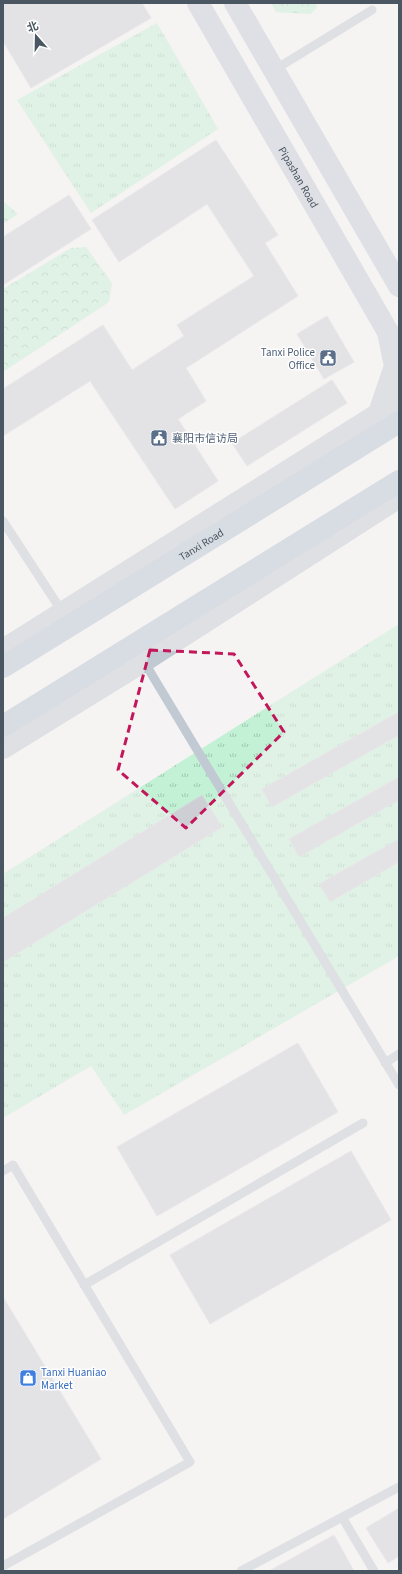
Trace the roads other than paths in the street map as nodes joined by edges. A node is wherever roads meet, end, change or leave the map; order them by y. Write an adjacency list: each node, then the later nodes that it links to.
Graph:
1 (198, 3): 6 (main road, Pipashan Road)
2 (235, 3): 4 (main road)
3 (372, 10): 4 (lane)
4 (274, 70): 5 (main road)
5 (399, 286)
6 (388, 332): 7 (main road, Pipashan Road); 9 (street)
7 (399, 350)
8 (399, 401): 9 (street)
9 (379, 413): 14 (street)
10 (399, 422): 14 (main road, Tanxi Road)
11 (399, 482): 16 (main road)
12 (399, 497): 16 (street)
13 (3, 521): 14 (lane)
14 (67, 619): 15 (street); 17 (main road, Tanxi Road)
15 (3, 650)
16 (139, 653): 18 (main road); 19 (street); 21 (lane)
17 (3, 668)
18 (3, 726)
19 (3, 748)
20 (399, 1054): 21 (lane)
21 (385, 1063): 22 (lane)
22 (399, 1086)
23 (363, 1123): 25 (lane)
24 (3, 1171): 25 (lane)
25 (84, 1284): 28 (lane)
26 (399, 1487): 27 (lane)
27 (342, 1517): 29 (lane); 30 (lane)
28 (3, 1566)
29 (241, 1571)
30 (374, 1571)

